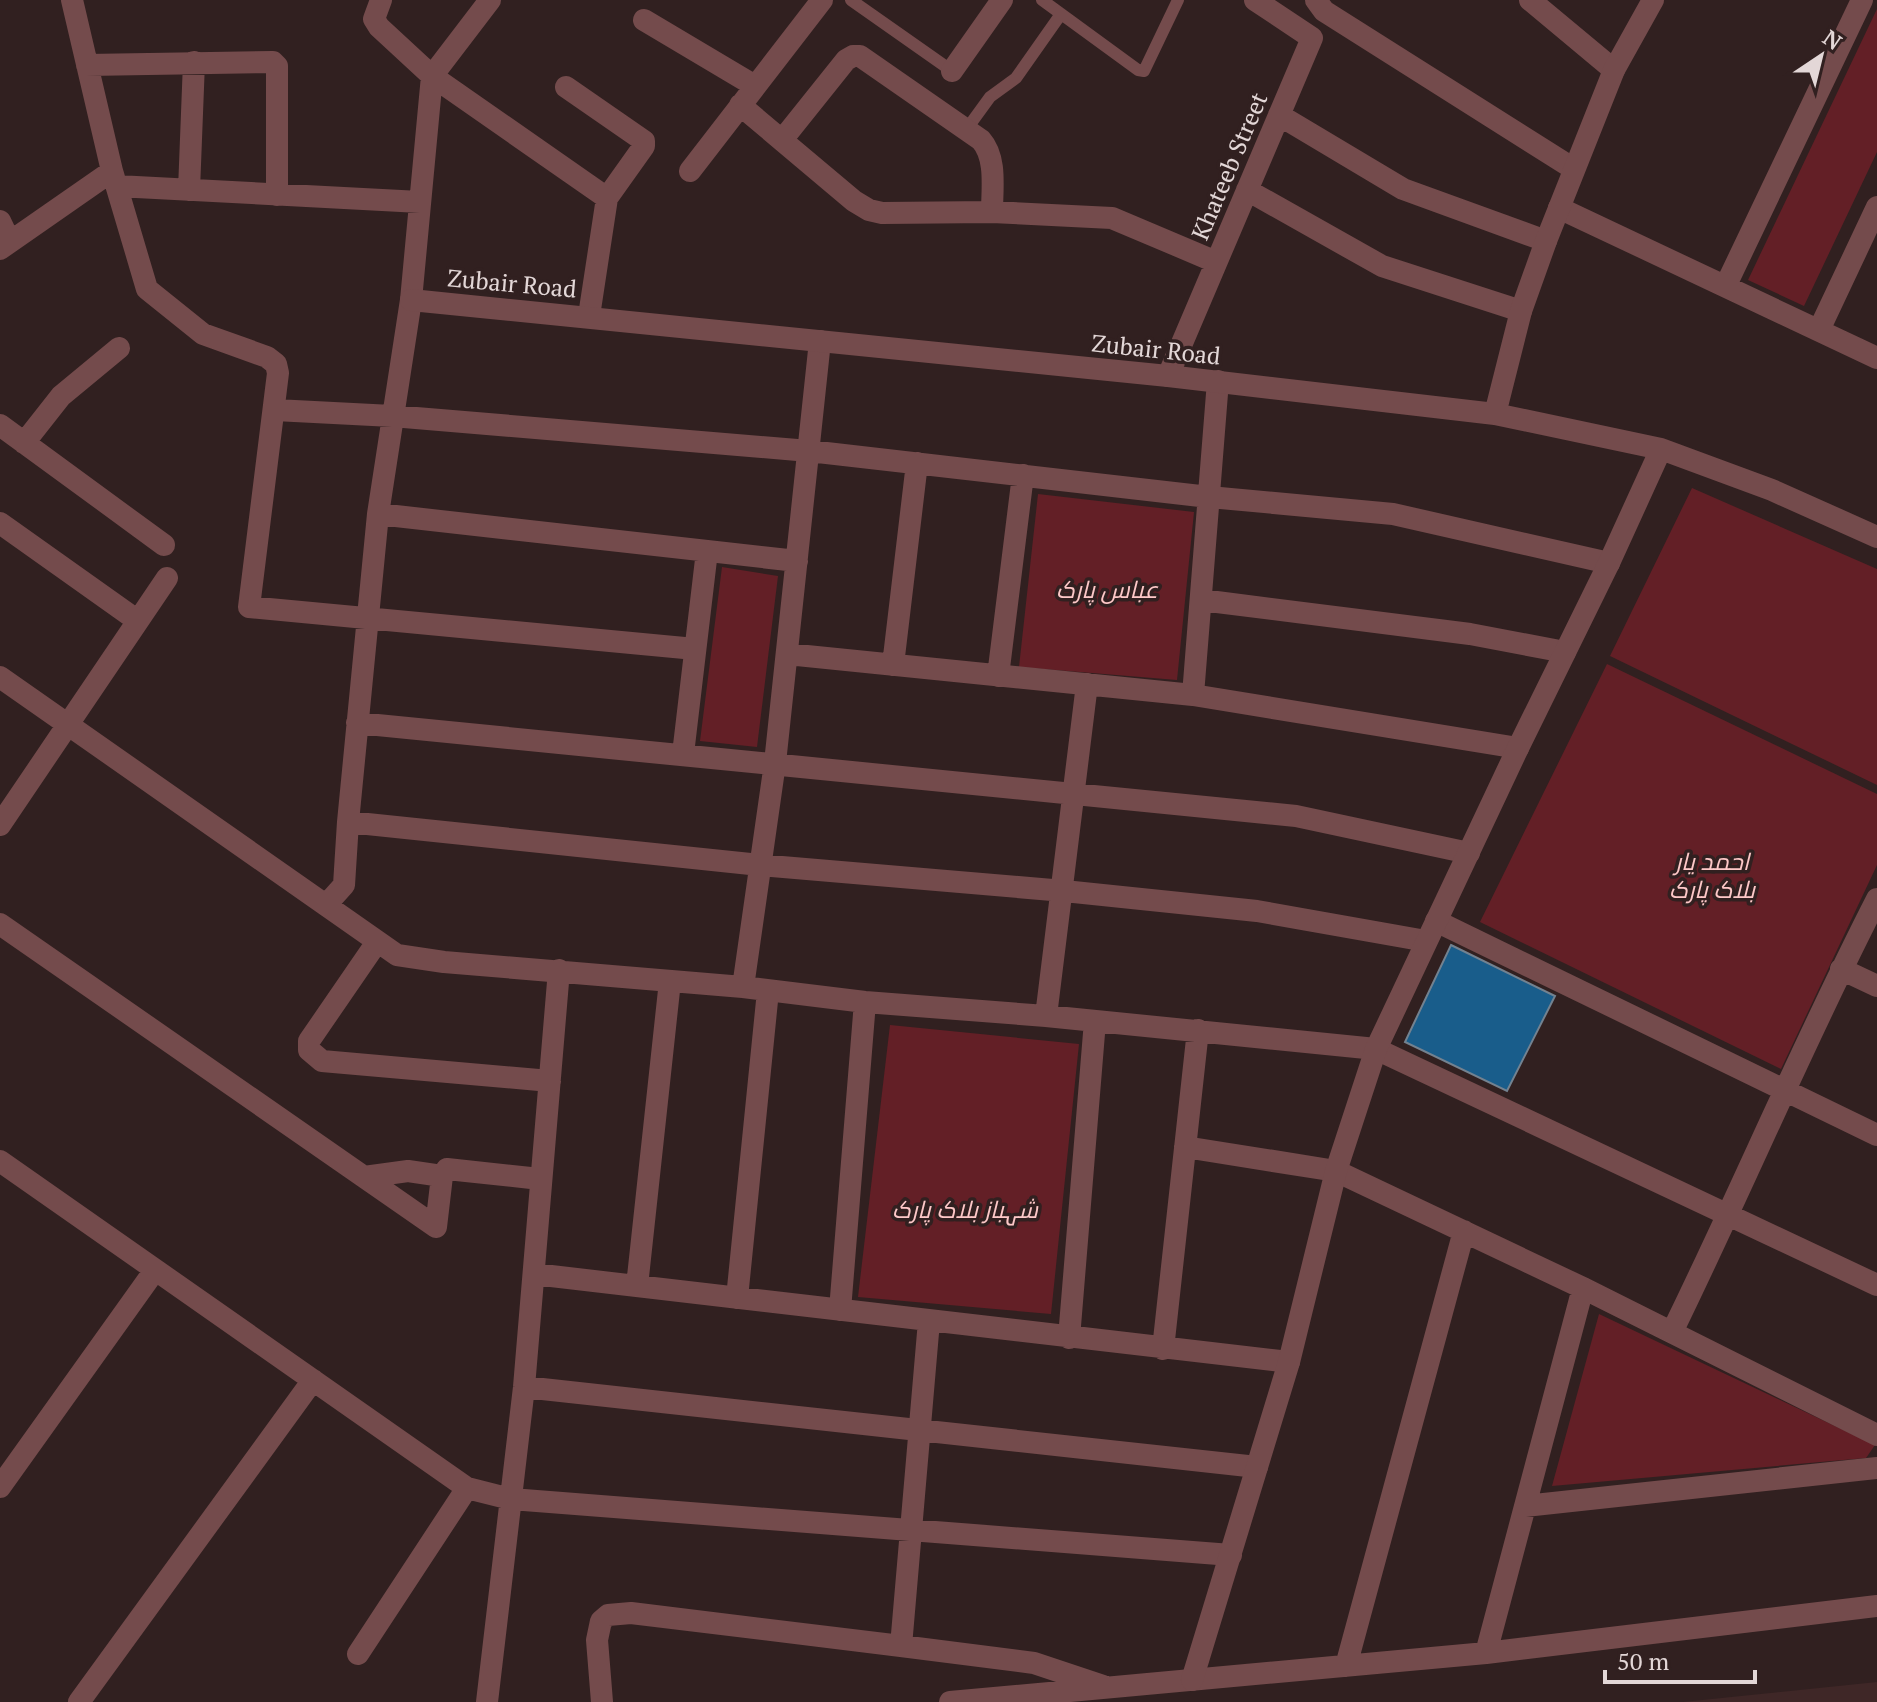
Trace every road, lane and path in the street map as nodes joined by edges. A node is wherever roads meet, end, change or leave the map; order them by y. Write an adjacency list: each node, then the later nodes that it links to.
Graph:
1 (72, 0): 18 (street)
2 (381, 0): 21 (street)
3 (490, 0): 21 (street)
4 (822, 0): 22 (street)
5 (851, 0): 20 (lane)
6 (1002, 0): 20 (street)
7 (1042, 0): 14 (lane)
8 (1178, 0): 14 (lane)
9 (1255, 0): 16 (street)
10 (1530, 0): 19 (street)
11 (1653, 0): 19 (street)
12 (1862, 0): 43 (street)
13 (1320, 6): 16 (street, Khateeb Street); 28 (street)
14 (1061, 14): 26 (lane)
15 (644, 20): 22 (street)
16 (1312, 38): 25 (street, Khateeb Street)
17 (194, 62): 18 (street); 31 (street); 33 (street)
18 (87, 65): 30 (street)
19 (1614, 70): 28 (street)
20 (952, 71)
21 (432, 76): 34 (street); 35 (street)
22 (755, 86): 24 (street)
23 (566, 87): 34 (street)
24 (740, 105): 27 (street); 29 (street)
25 (1279, 115): 32 (street, Khateeb Street); 40 (street)
26 (966, 130): 27 (street); 38 (street)
27 (782, 140): 38 (street)
28 (1574, 169): 37 (street)
29 (690, 171)
30 (115, 179): 31 (street); 41 (street); 53 (street)
31 (189, 190): 33 (street)
32 (1247, 190): 42 (street, Khateeb Street); 45 (street)
33 (277, 195): 35 (street)
34 (607, 198): 46 (street)
35 (420, 202): 44 (street)
36 (1877, 207): 47 (street)
37 (1559, 208): 40 (street); 43 (street)
38 (992, 212): 42 (street)
39 (0, 221): 41 (street)
40 (1546, 241): 45 (street)
41 (5, 245)
42 (1216, 262): 51 (street, Khateeb Street)
43 (1726, 285): 47 (street)
44 (411, 300): 46 (street, Zubair Road); 55 (street)
45 (1521, 311): 54 (street)
46 (589, 316): 48 (street, Zubair Road)
47 (1819, 330): 50 (street)
48 (820, 341): 51 (street, Zubair Road); 59 (street)
49 (119, 348): 57 (street)
50 (1877, 358)
51 (1168, 376): 52 (street, Zubair Road)
52 (1218, 381): 54 (street, Zubair Road); 62 (street)
53 (275, 410): 55 (street); 72 (street)
54 (1495, 414): 58 (street, Zubair Road)
55 (392, 416): 59 (street); 63 (street)
56 (0, 425): 57 (street)
57 (24, 443): 66 (street)
58 (1661, 449): 65 (street, Zubair Road); 69 (street)
59 (809, 451): 60 (street); 68 (street)
60 (917, 463): 61 (street); 77 (street)
61 (1023, 475): 62 (street); 78 (street)
62 (1209, 497): 69 (street); 71 (street)
63 (378, 514): 67 (street); 72 (street)
64 (0, 523): 73 (street)
65 (1877, 537)
66 (164, 545)
67 (707, 551): 68 (street); 74 (street)
68 (797, 561): 76 (street)
69 (1609, 563): 75 (street)
70 (167, 578): 73 (street)
71 (1201, 600): 75 (street); 81 (street)
72 (366, 619): 74 (street); 82 (street)
73 (138, 621): 83 (street)
74 (695, 649): 85 (street)
75 (1565, 652): 84 (street)
76 (787, 654): 77 (street); 86 (street)
77 (893, 665): 78 (street)
78 (998, 676): 80 (street)
79 (0, 677): 83 (street)
80 (1087, 684): 81 (street); 87 (street)
81 (1193, 695): 84 (street)
82 (357, 723): 85 (street); 88 (street)
83 (68, 725): 89 (street); 94 (street)
84 (1518, 748): 90 (street)
85 (683, 754): 86 (street)
86 (775, 763): 87 (street); 91 (street)
87 (1075, 795): 90 (street); 92 (street)
88 (348, 822): 91 (street); 94 (street)
89 (0, 825)
90 (1469, 853): 96 (street)
91 (760, 865): 92 (street); 102 (street)
92 (1064, 891): 96 (street); 105 (street)
93 (1877, 899): 98 (street)
94 (326, 905): 97 (street)
95 (0, 924): 116 (street)
96 (1431, 931): 108 (street); 110 (street)
97 (377, 942): 99 (street); 109 (street)
98 (1841, 969): 101 (street); 110 (street)
99 (559, 970): 100 (street); 109 (street)
100 (670, 981): 102 (street); 123 (street)
101 (1877, 986)
102 (743, 987): 103 (street)
103 (768, 991): 104 (street); 125 (street)
104 (865, 1002): 105 (street); 126 (street)
105 (1046, 1016): 106 (street)
106 (1095, 1021): 107 (street); 129 (street)
107 (1198, 1030): 108 (street); 112 (street)
108 (1376, 1049): 114 (street); 118 (street)
109 (550, 1081): 117 (street)
110 (1786, 1091): 111 (street); 118 (street)
111 (1877, 1135)
112 (1185, 1147): 114 (street); 130 (street)
113 (0, 1161): 120 (street)
114 (1336, 1171): 119 (street); 131 (street)
115 (442, 1176): 116 (street); 116 (street); 117 (street)
116 (364, 1177)
117 (540, 1179): 121 (street)
118 (1729, 1214): 122 (street); 128 (street)
119 (1464, 1231): 124 (street); 148 (street)
120 (155, 1270): 132 (street); 138 (street)
121 (534, 1274): 123 (street); 133 (street)
122 (1877, 1285)
123 (637, 1286): 125 (street)
124 (1583, 1288): 128 (street); 141 (street)
125 (737, 1298): 126 (street)
126 (840, 1310): 127 (street)
127 (929, 1321): 129 (street); 134 (street)
128 (1672, 1332): 135 (street)
129 (1069, 1338): 130 (street)
130 (1163, 1349): 131 (street)
131 (1289, 1362): 136 (street)
132 (313, 1380): 139 (street); 151 (street)
133 (524, 1387): 134 (street); 140 (street)
134 (919, 1430): 136 (street); 142 (street)
135 (1877, 1435)
136 (1257, 1467): 143 (street)
137 (1877, 1468): 141 (street)
138 (0, 1487)
139 (467, 1488): 140 (street); 147 (street)
140 (511, 1499): 142 (street); 152 (street)
141 (1525, 1506): 146 (street)
142 (909, 1530): 143 (street); 145 (street)
143 (1231, 1555): 149 (street)
144 (1877, 1606): 146 (street)
145 (901, 1646): 150 (street); 153 (street)
146 (1486, 1653): 148 (street)
147 (358, 1654)
148 (1346, 1666): 149 (street)
149 (1192, 1680): 150 (street)
150 (1111, 1688): 154 (street)
151 (79, 1702)
152 (487, 1702)
153 (602, 1702)
154 (950, 1702)

